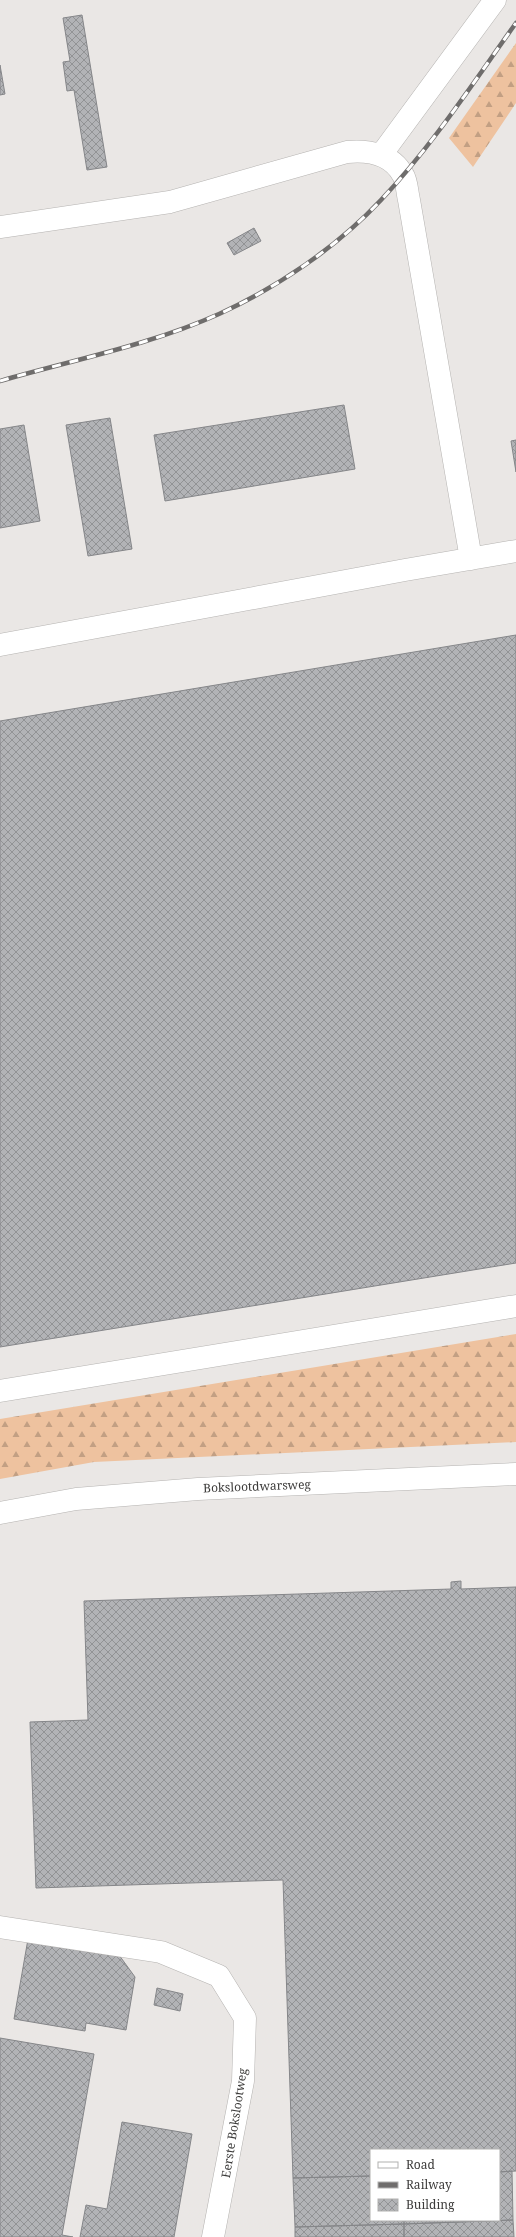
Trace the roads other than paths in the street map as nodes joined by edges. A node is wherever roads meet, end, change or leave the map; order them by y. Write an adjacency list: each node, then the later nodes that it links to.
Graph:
1 (495, 0): 2 (street)
2 (381, 155): 3 (street); 5 (street)
3 (0, 227)
4 (516, 551): 5 (street)
5 (471, 559): 6 (street)
6 (0, 645)
7 (516, 1306): 8 (street)
8 (0, 1391)
9 (516, 1474): 10 (street, Bokslootdwarsweg)
10 (0, 1513)
11 (0, 1928): 12 (street, Eerste Bokslootweg)
12 (214, 2237)

